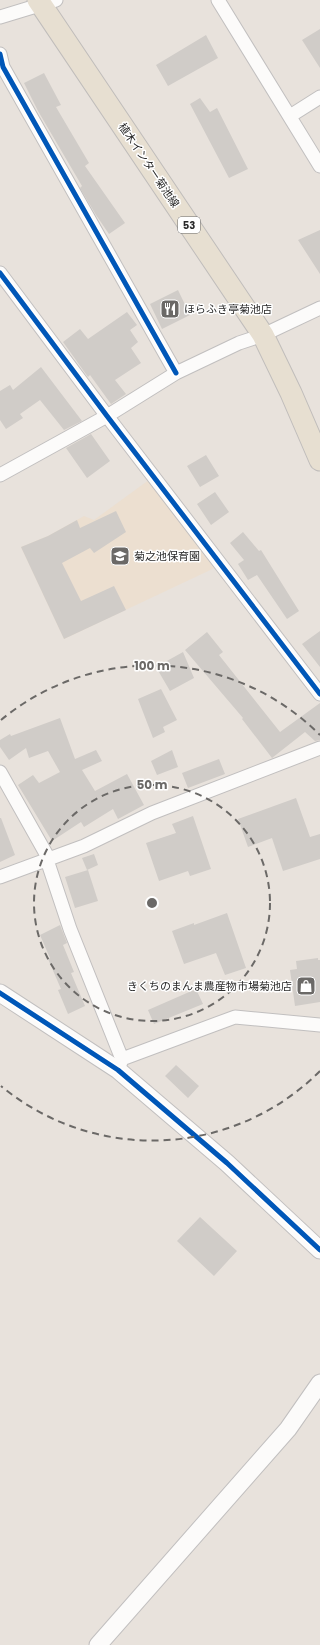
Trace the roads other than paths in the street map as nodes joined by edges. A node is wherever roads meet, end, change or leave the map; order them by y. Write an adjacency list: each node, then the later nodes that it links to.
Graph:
1 (218, 0): 6 (street)
2 (45, 2): 3 (street); 10 (main road, 植木インター菊池線 / 53)
3 (0, 17)
4 (0, 54): 11 (street)
5 (320, 96): 6 (street)
6 (290, 116): 7 (street)
7 (320, 166)
8 (0, 273): 12 (street)
9 (320, 308): 10 (street)
10 (262, 335): 11 (street); 13 (main road, 植木インター菊池線 / 53)
11 (176, 373): 12 (street)
12 (107, 416): 14 (street); 15 (street)
13 (320, 460)
14 (0, 475)
15 (320, 694)
16 (320, 748): 18 (street)
17 (0, 772): 18 (street)
18 (49, 859): 19 (street); 22 (street)
19 (0, 877)
20 (2, 998): 22 (street)
21 (320, 1024): 22 (street)
22 (120, 1064): 23 (street)
23 (320, 1250)
24 (320, 1384): 25 (street)
25 (98, 1645)

